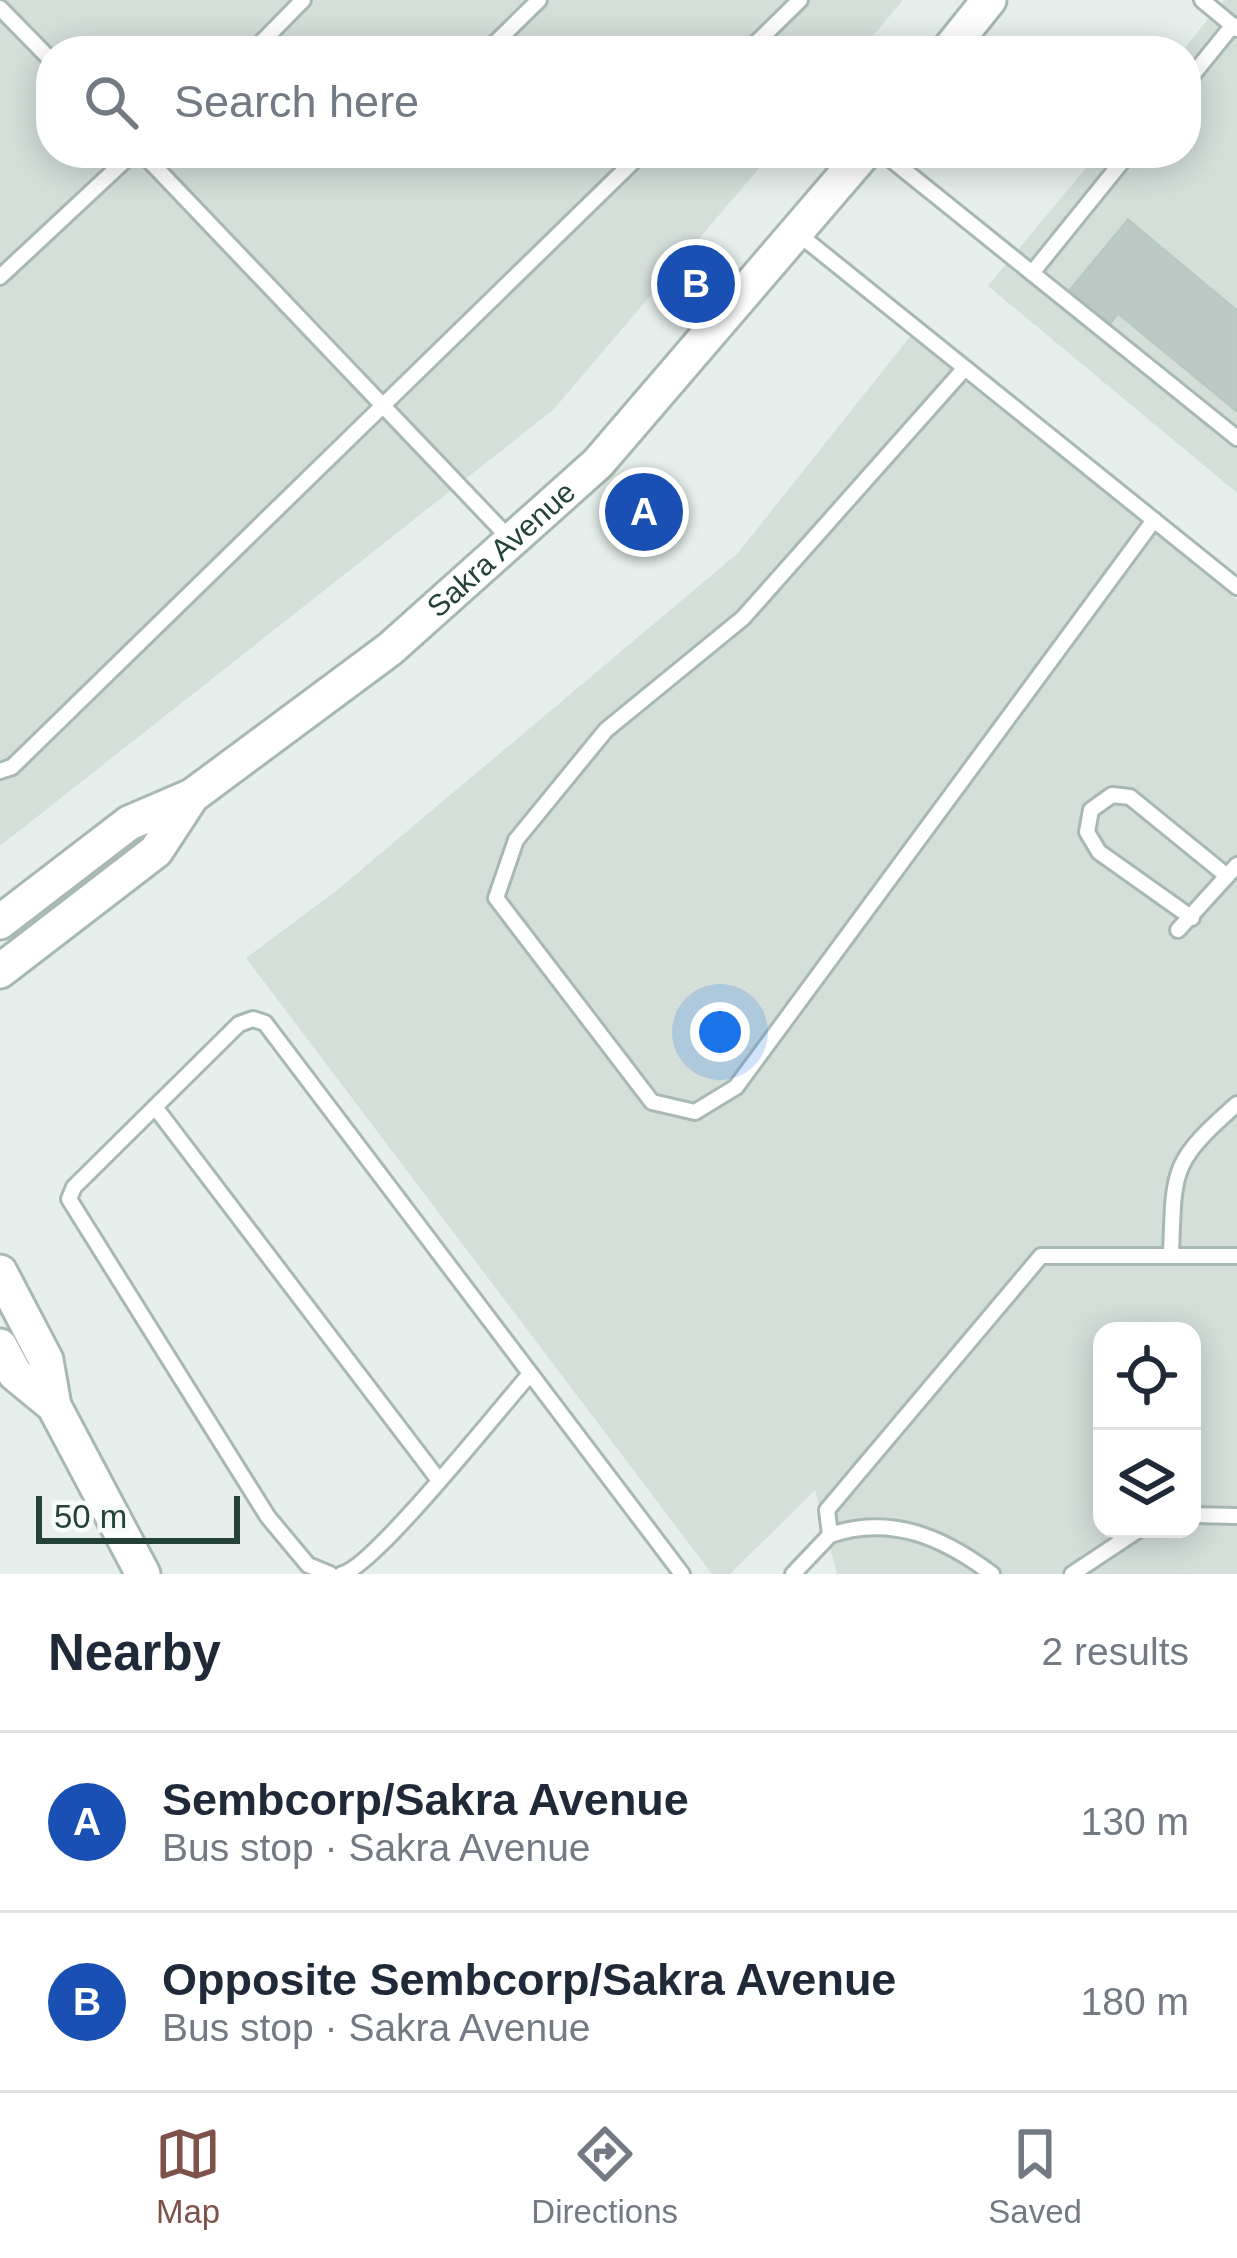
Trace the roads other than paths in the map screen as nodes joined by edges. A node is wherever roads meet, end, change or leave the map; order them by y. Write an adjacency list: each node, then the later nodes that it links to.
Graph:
1 (303, 0): 8 (lane)
2 (539, 0): 9 (lane)
3 (989, 0): 11 (street)
4 (1202, 0): 7 (lane)
5 (790, 3): 10 (lane)
6 (0, 8): 12 (lane)
7 (1235, 27): 13 (lane)
8 (268, 36)
9 (502, 36)
10 (761, 36)
11 (959, 36)
12 (36, 45)
13 (1201, 66)
14 (120, 168): 22 (lane)
15 (152, 168): 24 (lane)
16 (627, 168): 24 (lane)
17 (851, 168): 20 (street, Sakra Avenue)
18 (902, 168): 21 (lane)
19 (1117, 168): 21 (lane)
20 (796, 232): 23 (lane); 27 (street, Sakra Avenue)
21 (1032, 273): 25 (lane)
22 (0, 277)
23 (965, 368): 26 (lane); 26 (lane)
24 (384, 403): 27 (lane); 29 (lane)
25 (1237, 438)
26 (1154, 520): 28 (lane)
27 (511, 540): 30 (street, Sakra Avenue)
28 (1237, 587)
29 (0, 771)
30 (192, 796): 33 (street, Sakra Avenue); 35 (street, Sakra Avenue)
31 (1232, 870): 32 (lane); 32 (lane)
32 (1192, 918): 34 (lane)
33 (0, 922)
34 (1178, 930)
35 (0, 971)
36 (1237, 1104): 38 (lane)
37 (155, 1107): 42 (lane); 44 (lane); 50 (lane)
38 (1171, 1256): 39 (lane); 47 (lane)
39 (1237, 1256)
40 (0, 1272): 43 (street)
41 (0, 1346): 43 (street)
42 (530, 1374): 44 (lane); 52 (lane)
43 (54, 1406): 49 (street)
44 (438, 1479): 51 (lane)
45 (1201, 1514): 46 (lane)
46 (1237, 1516)
47 (830, 1535): 53 (lane); 54 (lane)
48 (1126, 1538): 55 (lane)
49 (143, 1574)
50 (330, 1574)
51 (342, 1574)
52 (682, 1574)
53 (793, 1574)
54 (992, 1574)
55 (1072, 1574)

